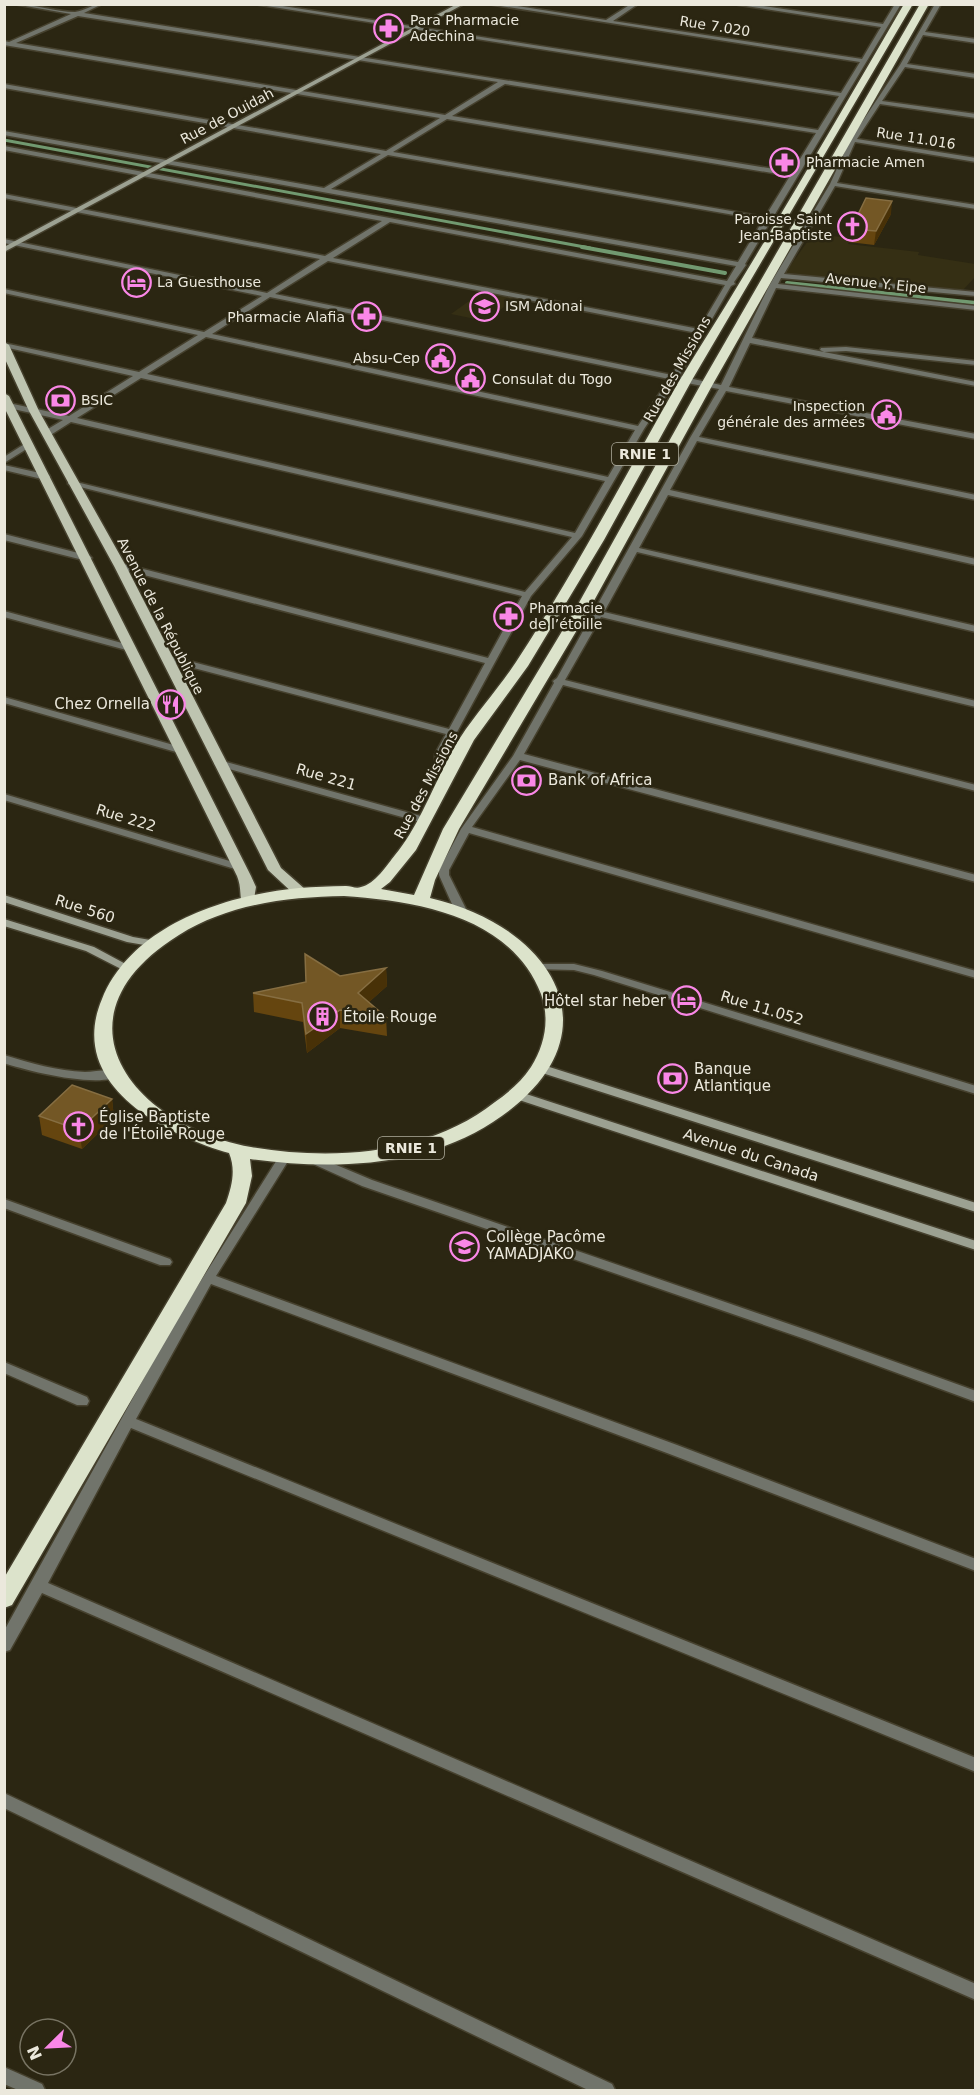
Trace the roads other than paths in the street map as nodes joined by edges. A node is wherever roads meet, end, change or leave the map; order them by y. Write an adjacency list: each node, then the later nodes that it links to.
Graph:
1 (16, 4): 12 (street)
2 (100, 4): 12 (street)
3 (256, 4): 15 (street)
4 (462, 4): 15 (main road, Rue de Ouidah)
5 (490, 4): 13 (street, Rue 7.020)
6 (636, 4): 13 (street)
7 (735, 4): 14 (street)
8 (898, 4): 14 (street)
9 (909, 4): 66 (highway, Rue des Missions / RNIE 1)
10 (925, 4): 67 (highway, RNIE 1)
11 (938, 4): 16 (street)
12 (77, 14): 18 (street); 19 (street)
13 (607, 22): 20 (street, Rue 7.020)
14 (884, 26): 20 (street)
15 (416, 29): 19 (main road, Rue de Ouidah); 26 (street)
16 (921, 33): 17 (street); 21 (street)
17 (975, 41)
18 (6, 44): 25 (street)
19 (360, 59): 23 (street); 25 (main road, Rue de Ouidah)
20 (865, 61): 26 (street)
21 (903, 65): 22 (street); 27 (street)
22 (975, 76)
23 (503, 82): 28 (street); 31 (street)
24 (4, 86): 30 (street)
25 (299, 92): 28 (street); 30 (main road, Rue de Ouidah)
26 (843, 95): 31 (street)
27 (879, 102): 29 (street); 33 (street)
28 (445, 116): 35 (street); 39 (street)
29 (975, 116)
30 (235, 126): 35 (street); 37 (main road, Rue de Ouidah)
31 (821, 132): 39 (street)
32 (4, 133): 37 (street)
33 (853, 140): 36 (street, Rue 11.016); 40 (street)
34 (4, 148): 38 (street)
35 (386, 152): 41 (street); 46 (street)
36 (975, 160)
37 (167, 162): 38 (main road, Rue de Ouidah); 41 (street)
38 (145, 174): 44 (main road, Rue de Ouidah); 45 (street)
39 (795, 174): 46 (street)
40 (833, 184): 43 (street); 52 (street)
41 (324, 191): 51 (street)
42 (4, 196): 44 (street)
43 (975, 207)
44 (78, 210): 48 (main road, Rue de Ouidah); 50 (street)
45 (390, 219): 50 (street); 53 (street)
46 (767, 219): 51 (street)
47 (4, 241): 48 (street)
48 (16, 243): 49 (main road, Rue de Ouidah); 57 (street)
49 (4, 250)
50 (325, 260): 57 (street); 59 (street)
51 (742, 265): 53 (street)
52 (779, 276): 54 (street); 56 (street, Avenue Y. Eipe)
53 (731, 284): 59 (street)
54 (773, 286): 58 (street, Avenue Y. Eipe); 61 (street)
55 (4, 291): 60 (street)
56 (975, 294)
57 (270, 295): 60 (street); 66 (street)
58 (975, 308)
59 (700, 332): 66 (street)
60 (207, 334): 65 (street); 73 (street)
61 (748, 340): 63 (street); 69 (street)
62 (5, 345): 65 (street); 71 (main road, Avenue de la République)
63 (814, 352): 64 (street); 68 (street)
64 (975, 363)
65 (140, 376): 72 (street); 81 (street)
66 (680, 379): 67 (street); 73 (street); 105 (highway, Rue des Missions / RNIE 1)
67 (707, 384): 69 (street); 115 (highway, RNIE 1)
68 (975, 384)
69 (724, 388): 75 (street); 76 (street)
70 (6, 402): 71 (street); 77 (main road)
71 (34, 411): 72 (street); 74 (main road, Avenue de la République)
72 (70, 420): 74 (street); 85 (street)
73 (640, 429): 81 (street)
74 (46, 434): 82 (main road, Avenue de la République)
75 (975, 437)
76 (694, 438): 83 (street); 84 (street)
77 (29, 445): 78 (street); 80 (main road)
78 (4, 460)
79 (4, 467): 80 (street)
80 (46, 477): 88 (main road)
81 (611, 480): 85 (street)
82 (71, 482): 90 (main road, Avenue de la République); 91 (street)
83 (666, 492): 87 (street); 89 (street)
84 (975, 498)
85 (578, 536): 91 (street)
86 (4, 537): 88 (street)
87 (634, 549): 92 (street); 94 (street)
88 (87, 558): 95 (main road)
89 (975, 562)
90 (120, 566): 96 (main road, Avenue de la République); 97 (street)
91 (527, 595): 97 (street)
92 (598, 613): 98 (street); 100 (street)
93 (4, 614): 95 (street)
94 (975, 629)
95 (130, 648): 102 (main road)
96 (166, 658): 101 (street); 104 (main road, Avenue de la République)
97 (490, 661): 101 (street)
98 (558, 681): 103 (street); 106 (street)
99 (4, 700): 102 (street)
100 (975, 704)
101 (452, 733): 105 (street)
102 (180, 750): 110 (main road)
103 (518, 756): 109 (street); 111 (street)
104 (219, 763): 108 (street, Rue 221); 113 (main road, Avenue de la République)
105 (451, 767): 108 (highway, Rue des Missions / RNIE 1)
106 (975, 788)
107 (4, 797): 110 (street, Rue 222)
108 (424, 820): 112 (highway, Rue des Missions / RNIE 1)
109 (466, 829): 117 (street); 122 (street)
110 (239, 867): 116 (main road)
111 (975, 879)
112 (366, 892): 113 (highway, RNIE 1); 115 (highway, RNIE 1)
113 (301, 893): 116 (highway, RNIE 1)
114 (4, 898): 119 (main road, Rue 560)
115 (421, 900): 117 (highway, RNIE 1)
116 (248, 902): 119 (highway, RNIE 1)
117 (462, 913): 120 (highway, RNIE 1)
118 (4, 922): 121 (main road)
119 (156, 944): 121 (highway, RNIE 1)
120 (537, 967): 124 (highway, RNIE 1); 126 (street, Rue 11.052)
121 (129, 969): 125 (highway, RNIE 1)
122 (975, 975)
123 (4, 1059): 125 (street)
124 (540, 1068): 127 (highway, RNIE 1); 132 (main road, Avenue du Canada)
125 (116, 1074): 128 (highway, RNIE 1)
126 (975, 1090)
127 (517, 1095): 130 (highway, RNIE 1); 133 (main road, Avenue du Canada)
128 (237, 1150): 129 (highway, RNIE 1); 142 (highway)
129 (284, 1158): 130 (highway, RNIE 1); 135 (street)
130 (315, 1160): 137 (street)
131 (4, 1203): 134 (street)
132 (975, 1208)
133 (975, 1246)
134 (165, 1262)
135 (208, 1278): 139 (street); 140 (street)
136 (4, 1367): 138 (street)
137 (975, 1397)
138 (82, 1401)
139 (128, 1421): 141 (street); 144 (street)
140 (975, 1565)
141 (40, 1586): 143 (street); 146 (street)
142 (4, 1599)
143 (4, 1646)
144 (975, 1765)
145 (4, 1800): 149 (street)
146 (975, 1992)
147 (4, 2075): 148 (street)
148 (36, 2091)
149 (606, 2091)

